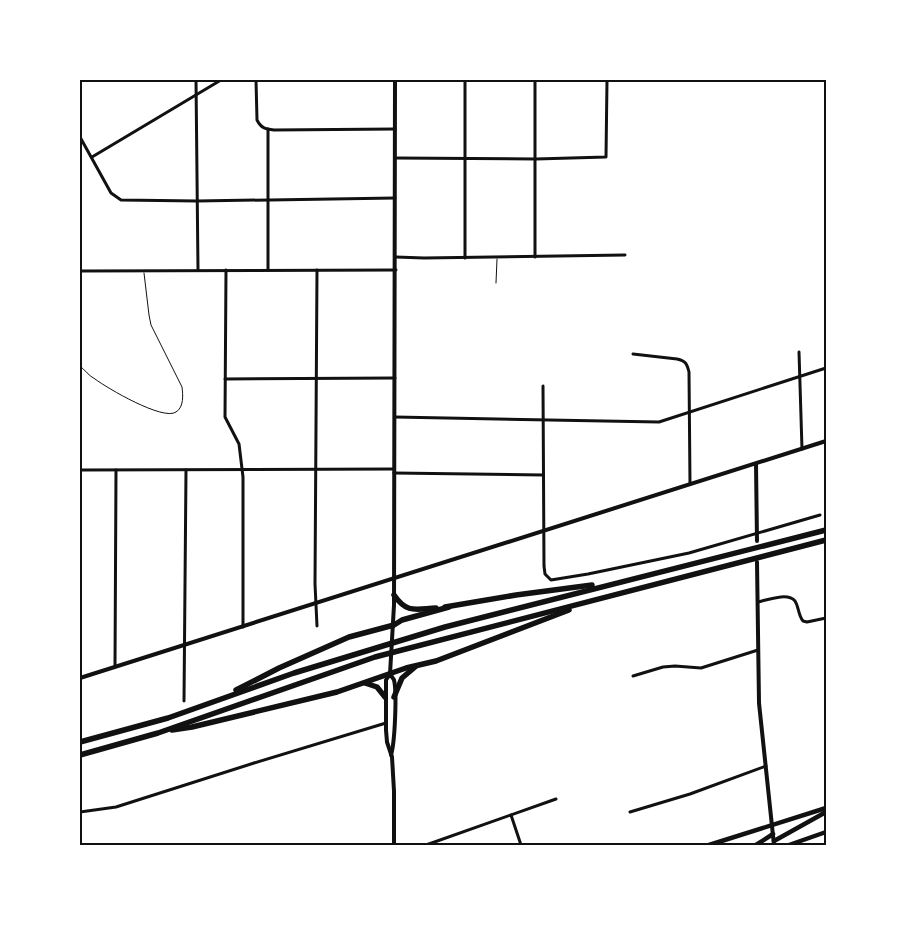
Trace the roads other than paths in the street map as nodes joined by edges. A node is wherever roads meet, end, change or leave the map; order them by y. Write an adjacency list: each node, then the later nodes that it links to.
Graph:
1 (196, 80): 8 (street)
2 (221, 80): 8 (street)
3 (256, 80): 10 (street)
4 (395, 80): 9 (street)
5 (465, 80): 14 (street)
6 (536, 80): 15 (street)
7 (607, 80): 15 (street)
8 (197, 94): 12 (street); 18 (street)
9 (395, 129): 10 (street); 13 (street)
10 (268, 130): 17 (street)
11 (80, 137): 12 (street)
12 (92, 157): 18 (street)
13 (395, 158): 14 (street); 16 (street)
14 (465, 159): 15 (street); 23 (street)
15 (536, 159): 22 (street)
16 (395, 198): 17 (street); 20 (street)
17 (269, 200): 18 (street); 27 (street)
18 (197, 201): 25 (street)
19 (625, 255): 22 (street)
20 (396, 257): 23 (street); 29 (street)
21 (497, 257): 22 (street); 23 (street); 31 (lane)
22 (536, 257)
23 (465, 258)
24 (144, 270): 25 (street); 30 (street); 34 (lane)
25 (198, 270): 26 (street)
26 (226, 270): 27 (street); 39 (street)
27 (268, 270): 28 (street)
28 (317, 270): 29 (street); 37 (street)
29 (396, 270): 38 (street)
30 (80, 271)
31 (496, 283)
32 (799, 352): 36 (street)
33 (633, 354): 41 (street)
34 (80, 366)
35 (826, 368): 36 (street)
36 (800, 376): 41 (street); 45 (street)
37 (316, 378): 38 (street); 39 (street); 47 (street)
38 (395, 378): 42 (street)
39 (225, 379): 51 (street)
40 (543, 386): 43 (street)
41 (690, 411): 43 (street); 54 (street)
42 (395, 417): 43 (street); 52 (street)
43 (543, 420): 53 (street)
44 (826, 441): 45 (street)
45 (802, 449): 46 (street)
46 (756, 464): 54 (street); 58 (street)
47 (316, 469): 51 (street); 52 (street); 67 (street)
48 (80, 470): 49 (street)
49 (116, 470): 50 (street); 76 (street)
50 (186, 470): 51 (street); 73 (street)
51 (242, 470): 72 (street)
52 (394, 471): 53 (street); 62 (street)
53 (543, 475): 57 (street)
54 (690, 484): 57 (street)
55 (820, 515): 58 (street)
56 (826, 530): 63 (highway)
57 (543, 532): 58 (street); 62 (street)
58 (757, 534): 60 (street)
59 (826, 540): 65 (highway)
60 (757, 541)
61 (757, 562): 66 (street)
62 (394, 579): 64 (street); 67 (street)
63 (616, 582): 68 (highway); 84 (highway)
64 (394, 595): 68 (highway); 70 (street)
65 (604, 598): 75 (highway); 86 (highway)
66 (758, 602): 69 (street); 74 (street)
67 (316, 604): 71 (street); 72 (street)
68 (449, 606): 70 (highway)
69 (826, 618)
70 (394, 625): 77 (street); 84 (highway)
71 (317, 626)
72 (243, 627): 73 (street)
73 (183, 645): 76 (street); 83 (street)
74 (758, 650): 78 (street); 90 (street)
75 (417, 666): 77 (highway); 82 (highway)
76 (115, 667): 79 (street)
77 (390, 674): 80 (highway); 81 (street); 82 (street)
78 (633, 676)
79 (80, 678)
80 (365, 683): 81 (highway); 86 (highway)
81 (385, 697): 85 (street)
82 (394, 697): 89 (street)
83 (184, 701)
84 (216, 701): 87 (highway)
85 (386, 723): 89 (street); 93 (street)
86 (158, 733): 88 (highway)
87 (80, 742)
88 (80, 755)
89 (391, 755): 101 (street)
90 (766, 766): 94 (street); 97 (street)
91 (556, 799): 96 (street)
92 (826, 808): 97 (main road)
93 (80, 812)
94 (630, 812)
95 (826, 812): 100 (main road)
96 (511, 815): 102 (street); 103 (street)
97 (772, 825): 99 (street); 104 (main road)
98 (826, 832): 106 (main road)
99 (773, 834): 100 (street); 105 (main road)
100 (774, 843)
101 (394, 845)
102 (426, 845)
103 (521, 845)
104 (709, 845)
105 (756, 845)
106 (789, 845)

